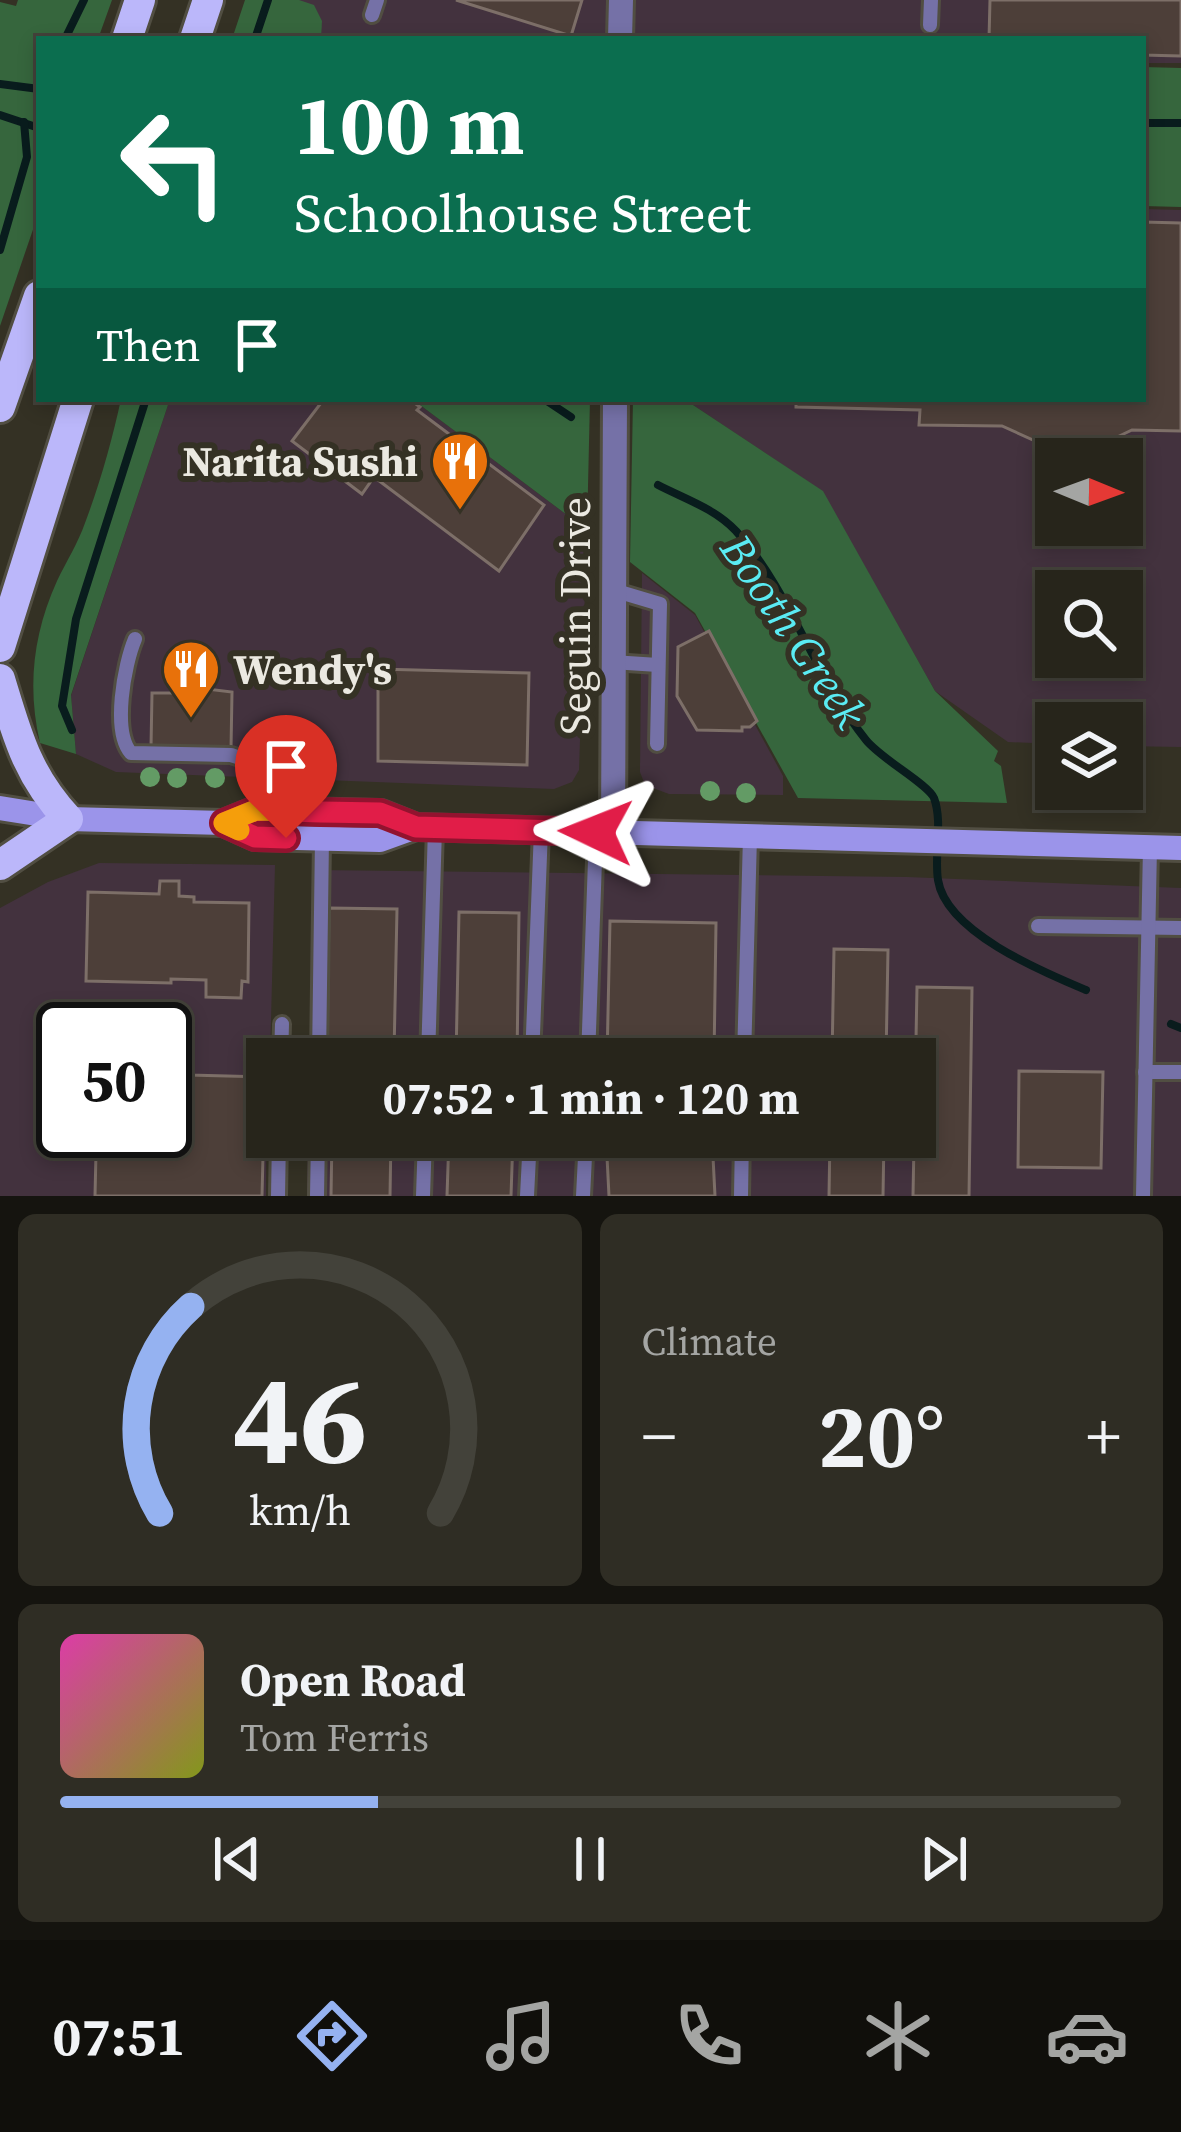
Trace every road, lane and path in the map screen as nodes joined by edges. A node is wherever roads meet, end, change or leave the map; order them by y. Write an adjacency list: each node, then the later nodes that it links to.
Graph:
1 (140, 0): 6 (main road)
2 (208, 0): 7 (main road)
3 (621, 0): 8 (street)
4 (931, 0): 5 (lane)
5 (930, 25)
6 (129, 36)
7 (196, 36)
8 (620, 36)
9 (36, 305): 12 (main road)
10 (77, 402): 15 (main road)
11 (615, 402): 13 (street, Seguin Drive)
12 (0, 407)
13 (613, 590): 16 (street, Seguin Drive); 17 (lane)
14 (135, 639): 20 (lane)
15 (0, 647)
16 (612, 662): 17 (lane); 26 (street, Seguin Drive)
17 (658, 665): 19 (lane)
18 (0, 679): 22 (main road)
19 (657, 744)
20 (291, 765)
21 (0, 808): 22 (main road)
22 (68, 819): 23 (main road); 31 (main road)
23 (224, 823): 24 (main road); 28 (main road)
24 (426, 827): 25 (main road); 28 (main road); 38 (lane)
25 (541, 830): 26 (main road); 39 (lane)
26 (605, 832): 27 (main road); 40 (lane)
27 (751, 836): 29 (main road); 41 (lane)
28 (322, 838): 37 (lane)
29 (1150, 847): 30 (main road); 33 (lane)
30 (1181, 848)
31 (0, 865)
32 (1038, 926): 33 (lane)
33 (1148, 927): 34 (lane); 42 (lane)
34 (1181, 928)
35 (282, 1024): 36 (lane)
36 (282, 1038)
37 (319, 1038)
38 (428, 1038)
39 (533, 1038)
40 (590, 1038)
41 (745, 1038)
42 (1145, 1072): 43 (lane); 56 (lane)
43 (1181, 1072)
44 (279, 1158): 50 (lane)
45 (318, 1158): 51 (lane)
46 (424, 1158): 52 (lane)
47 (529, 1158): 53 (lane)
48 (585, 1158): 54 (lane)
49 (742, 1158): 55 (lane)
50 (278, 1196)
51 (317, 1196)
52 (423, 1196)
53 (527, 1196)
54 (583, 1196)
55 (741, 1196)
56 (1143, 1196)

